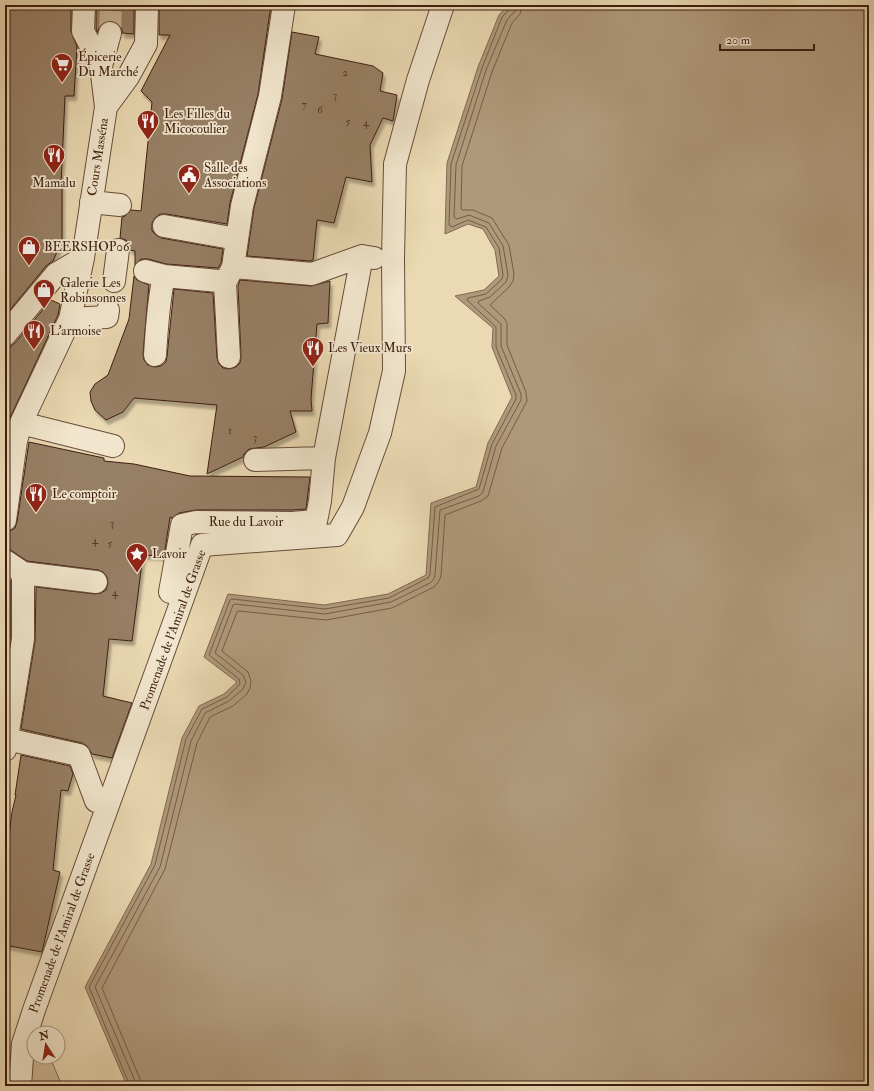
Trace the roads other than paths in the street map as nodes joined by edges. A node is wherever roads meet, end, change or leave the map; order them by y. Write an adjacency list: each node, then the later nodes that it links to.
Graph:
1 (84, 5): 6 (street)
2 (147, 5): 7 (street, Cours Masséna)
3 (284, 5): 11 (street)
4 (443, 5): 14 (street, Promenade de l'Amiral de Grasse)
5 (110, 33): 6 (street)
6 (101, 66): 7 (street)
7 (106, 107): 8 (street, Cours Masséna)
8 (91, 202): 9 (street); 13 (street, Cours Masséna)
9 (120, 205)
10 (164, 226): 11 (street)
11 (237, 240): 15 (street)
12 (362, 256): 14 (street); 15 (street); 23 (street)
13 (83, 258): 17 (street, Cours Masséna); 18 (street)
14 (393, 260): 32 (street, Promenade de l'Amiral de Grasse)
15 (229, 275): 19 (street); 20 (street)
16 (108, 310): 17 (street)
17 (70, 318): 21 (street, Cours Masséna)
18 (5, 336)
19 (155, 355)
20 (229, 357)
21 (21, 423): 22 (street); 25 (street, Cours Masséna)
22 (113, 446)
23 (324, 458): 24 (street); 29 (street, Rue du Lavoir)
24 (255, 460)
25 (5, 520)
26 (5, 561): 27 (street)
27 (23, 573): 28 (street); 30 (street)
28 (96, 582)
29 (170, 592)
30 (6, 739): 31 (street)
31 (96, 801)
32 (20, 1086)

